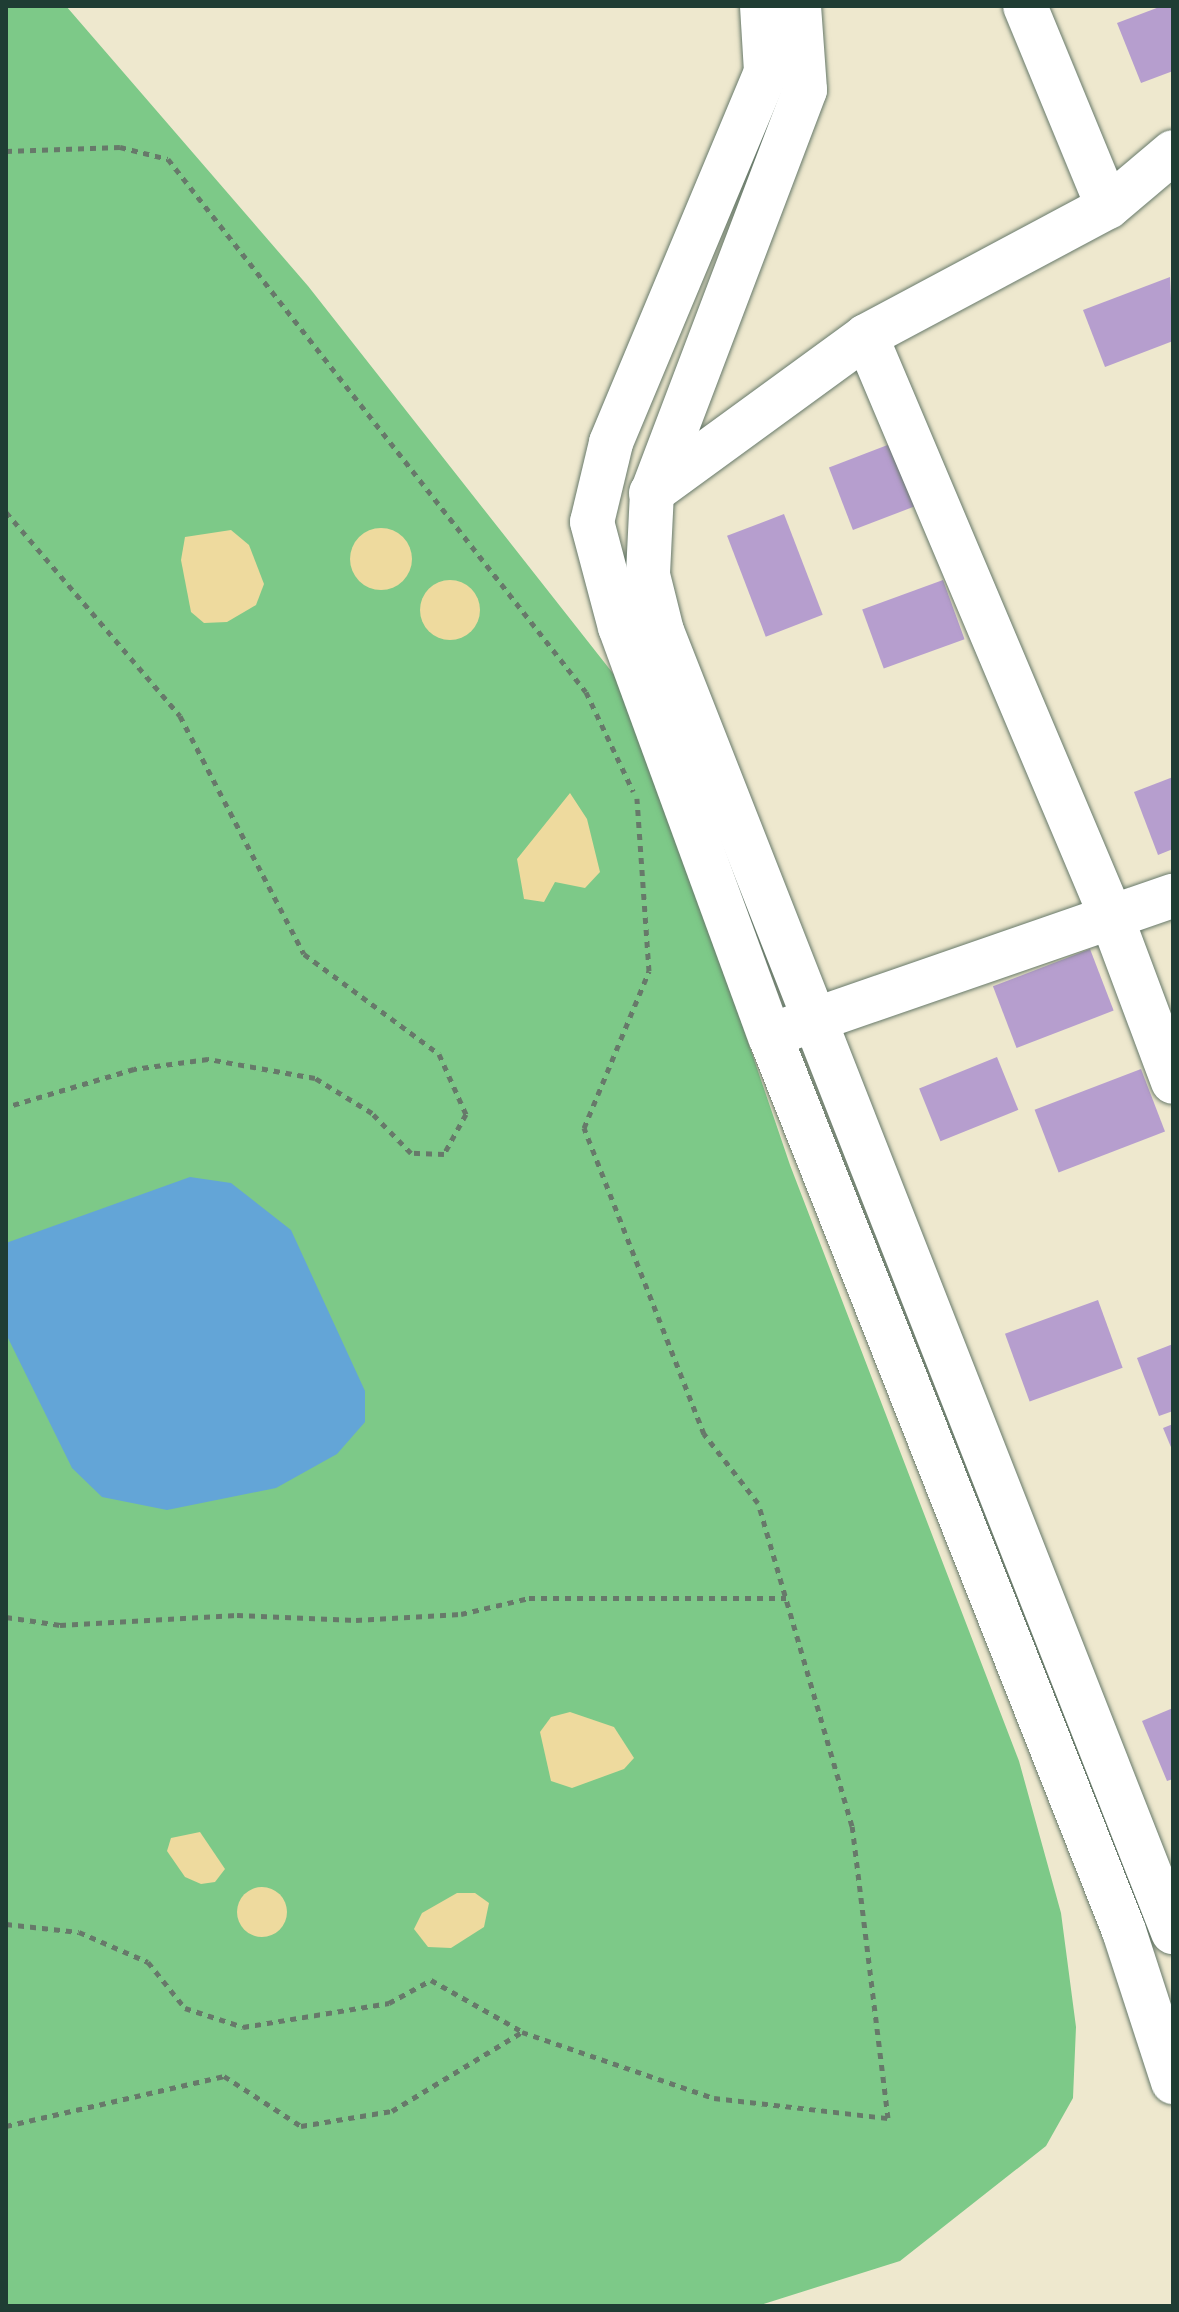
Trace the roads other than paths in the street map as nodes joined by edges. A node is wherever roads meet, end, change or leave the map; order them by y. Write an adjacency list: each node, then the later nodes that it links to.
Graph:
1 (762, 6): 8 (street)
2 (799, 6): 7 (street)
3 (1025, 6): 5 (street)
4 (1169, 171): 5 (street)
5 (1108, 207): 6 (street)
6 (866, 336): 7 (street); 10 (street)
7 (652, 492): 8 (street); 11 (street)
8 (592, 522): 12 (street)
9 (1173, 896): 10 (street)
10 (1111, 916): 11 (street); 13 (street)
11 (819, 1018): 12 (street); 14 (street)
12 (770, 1036): 15 (street)
13 (1173, 1082)
14 (1171, 1920): 15 (street)
15 (1124, 1931): 16 (street)
16 (1173, 2082)

